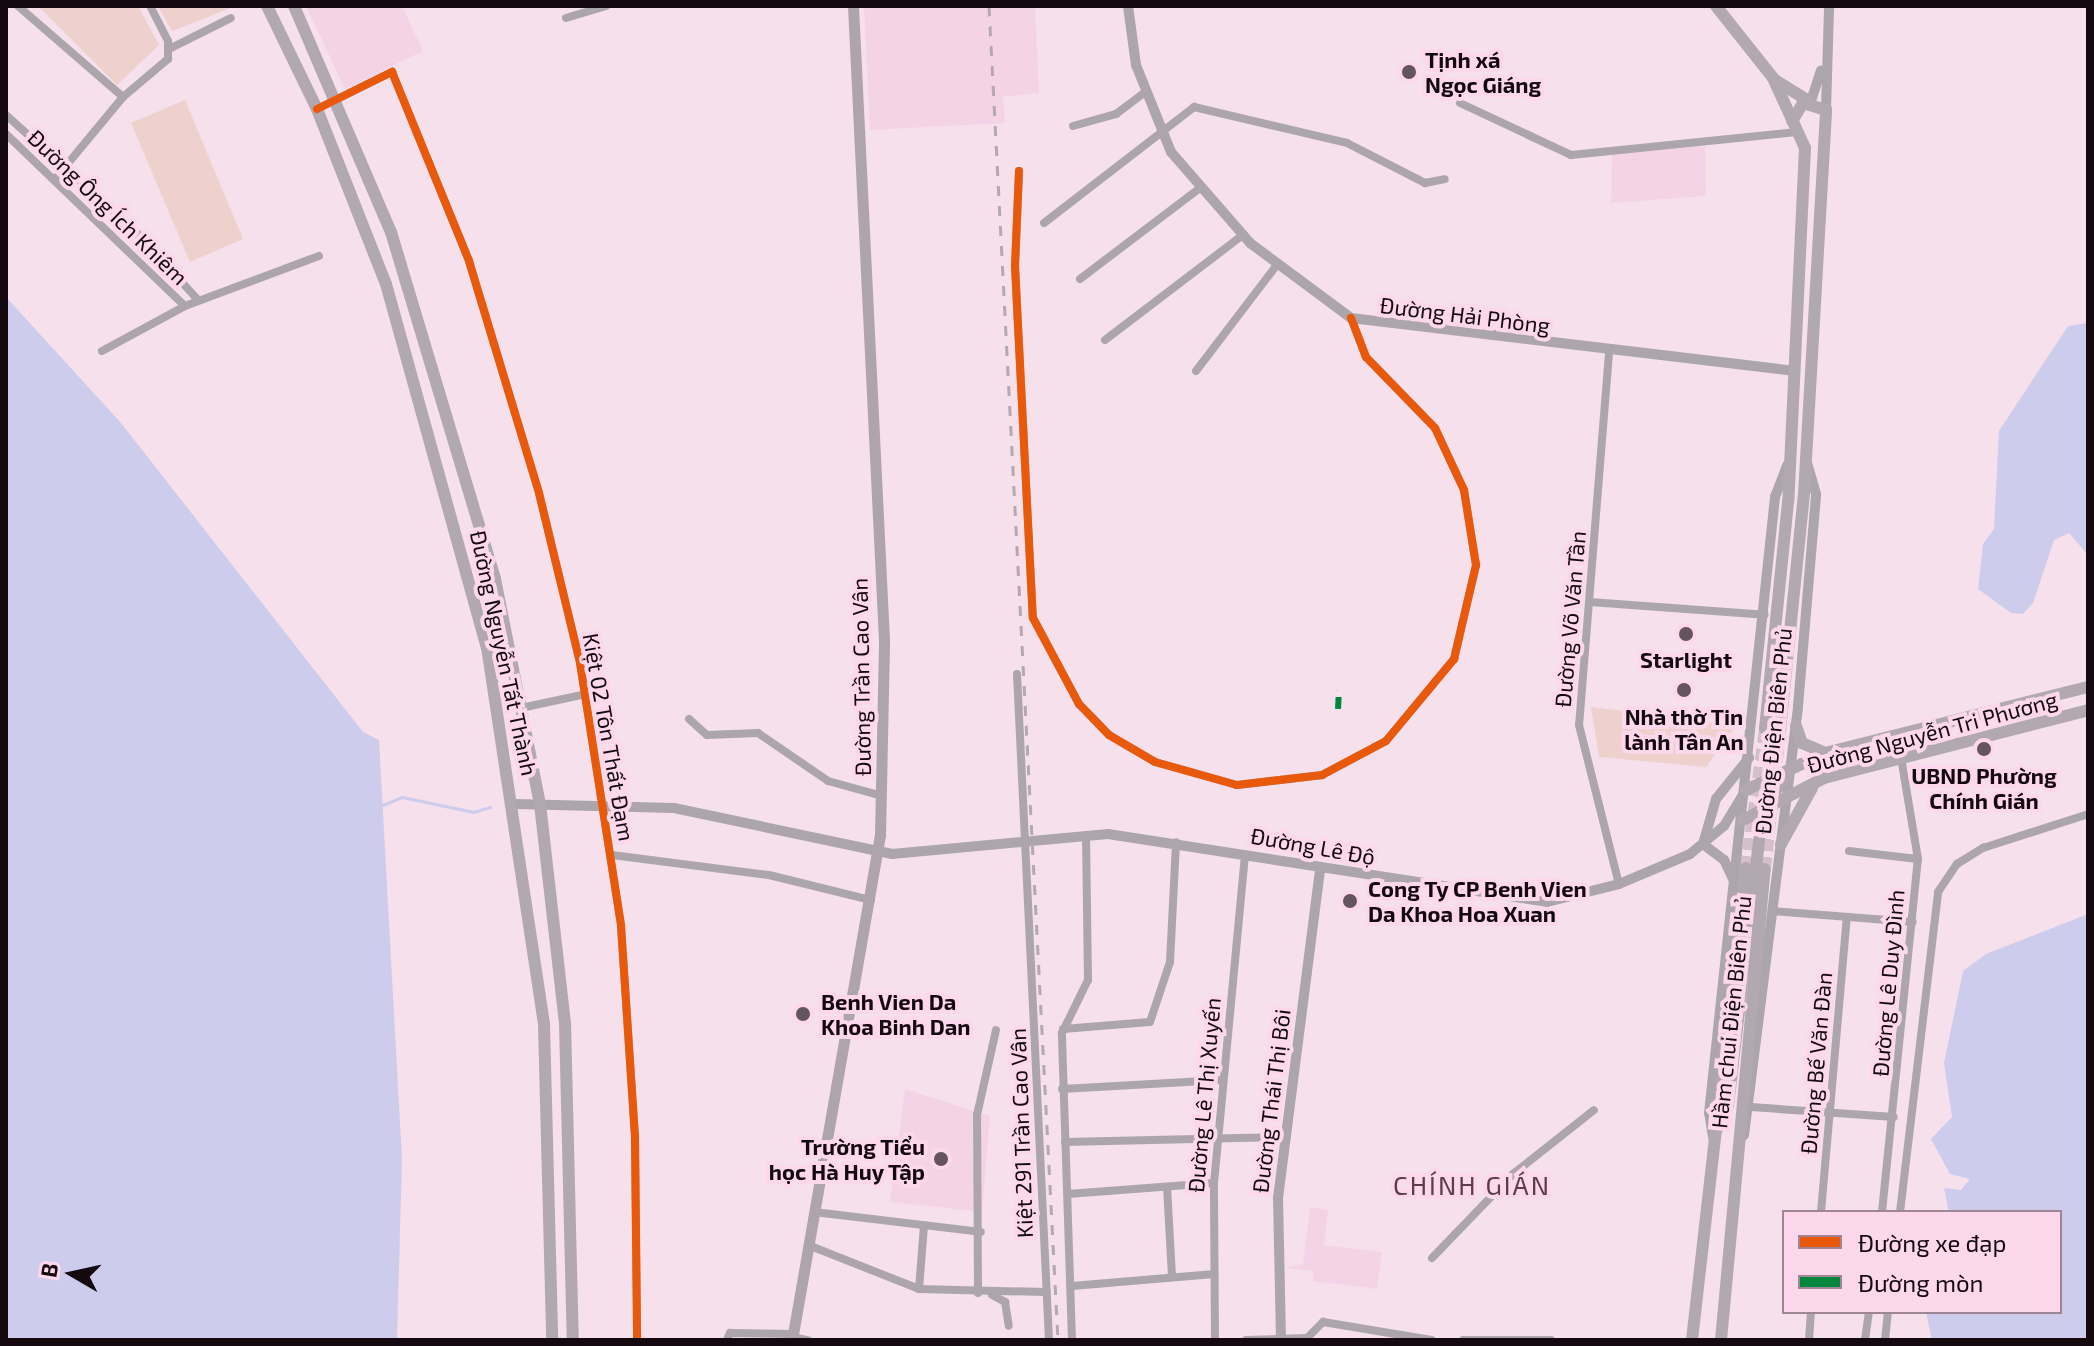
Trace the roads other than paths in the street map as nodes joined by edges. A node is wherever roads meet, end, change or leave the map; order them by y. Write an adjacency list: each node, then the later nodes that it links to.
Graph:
1 (18, 6): 16 (street)
2 (150, 6): 12 (street)
3 (267, 6): 20 (main road, Đường Nguyễn Tất Thành)
4 (294, 6): 17 (main road, Đường Nguyễn Tất Thành)
5 (606, 6): 11 (street)
6 (853, 6): 68 (main road, Đường Trần Cao Vân)
7 (1128, 6): 15 (street, Đường Hải Phòng)
8 (1716, 6): 14 (main road)
9 (1829, 6): 13 (street)
10 (231, 18): 12 (street)
11 (566, 18)
12 (168, 54): 16 (street)
13 (1823, 65): 18 (street); 21 (street)
14 (1773, 78): 18 (main road); 25 (main road, Đường Điện Biên Phủ)
15 (1145, 92): 23 (street); 27 (street, Đường Hải Phòng)
16 (123, 97): 28 (street)
17 (338, 97): 20 (street); 46 (main road, Đường Nguyễn Tất Thành); 54 (street, Kiệt 02 Tôn Thất Đạm)
18 (1810, 101): 21 (main road); 25 (main road)
19 (1460, 103): 25 (street)
20 (317, 109): 47 (main road, Đường Nguyễn Tất Thành)
21 (1826, 110): 24 (main road)
22 (6, 115): 28 (street, Đường Ông Ích Khiêm)
23 (1073, 126)
24 (1825, 126): 25 (main road); 48 (main road, Đường Điện Biên Phủ)
25 (1797, 130): 44 (main road, Đường Điện Biên Phủ)
26 (6, 134): 30 (street, Đường Ông Ích Khiêm)
27 (1161, 137): 31 (street); 32 (street, Đường Hải Phòng); 33 (street)
28 (65, 168): 30 (street); 38 (street, Đường Ông Ích Khiêm)
29 (1019, 171): 40 (street)
30 (55, 179): 39 (street, Đường Ông Ích Khiêm)
31 (1445, 179)
32 (1201, 187): 34 (street, Đường Hải Phòng); 37 (street)
33 (1044, 223)
34 (1243, 235): 36 (street, Đường Hải Phòng); 41 (street)
35 (319, 256): 38 (street)
36 (1276, 266): 40 (street, Đường Hải Phòng); 45 (street)
37 (1080, 279)
38 (198, 300): 39 (street)
39 (185, 306): 42 (street)
40 (1351, 318): 43 (street, Đường Hải Phòng)
41 (1105, 340)
42 (102, 351)
43 (1609, 353): 44 (street, Đường Hải Phòng); 50 (street, Đường Võ Văn Tần)
44 (1789, 370): 49 (main road, Đường Điện Biên Phủ)
45 (1196, 371)
46 (451, 427): 47 (main road); 55 (main road, Đường Nguyễn Tất Thành)
47 (430, 435): 69 (main road, Đường Nguyễn Tất Thành)
48 (1806, 459): 58 (street, Đường Điện Biên Phủ); 60 (main road)
49 (1787, 464): 51 (street, Đường Điện Biên Phủ); 59 (main road)
50 (1590, 602): 51 (street); 89 (street, Đường Võ Văn Tần)
51 (1766, 615): 62 (street, Đường Điện Biên Phủ)
52 (1017, 674): 77 (street, Kiệt 291 Trần Cao Vân)
53 (2088, 687): 61 (main road, Đường Nguyễn Tri Phương)
54 (586, 694): 55 (street); 71 (street, Kiệt 02 Tôn Thất Đạm)
55 (521, 708): 70 (main road, Đường Nguyễn Tất Thành)
56 (2088, 710): 63 (main road, Đường Nguyễn Tri Phương)
57 (689, 719): 68 (street)
58 (1796, 726): 61 (main road); 64 (street, Đường Điện Biên Phủ)
59 (1765, 729)
60 (1780, 730)
61 (1825, 753): 64 (main road, Đường Nguyễn Tri Phương)
62 (1751, 757): 66 (street, Đường Điện Biên Phủ); 79 (street)
63 (1901, 757): 65 (main road, Đường Nguyễn Tri Phương); 85 (street, Đường Lê Duy Đình)
64 (1792, 766): 66 (main road, Đường Nguyễn Tri Phương); 67 (street, Đường Điện Biên Phủ); 72 (main road)
65 (1824, 778): 67 (main road, Đường Nguyễn Tri Phương); 80 (main road)
66 (1746, 790): 74 (street, Đường Điện Biên Phủ); 75 (street, Đường Lê Độ)
67 (1788, 795): 72 (main road, Đường Nguyễn Tri Phương); 80 (street, Đường Điện Biên Phủ)
68 (882, 796): 82 (main road, Đường Trần Cao Vân)
69 (515, 804): 70 (street, Đường Lê Độ); 109 (main road, Đường Nguyễn Tất Thành)
70 (540, 804): 71 (street, Đường Lê Độ); 108 (main road, Đường Nguyễn Tất Thành)
71 (605, 806): 82 (street, Đường Lê Độ); 84 (street, Kiệt 02 Tôn Thất Đạm)
72 (1763, 809): 74 (main road, Đường Nguyễn Tri Phương); 105 (main road)
73 (2088, 814): 115 (street)
74 (1743, 820): 75 (street, Đường Lê Độ); 90 (street, Đường Điện Biên Phủ)
75 (1724, 826): 79 (street, Đường Lê Độ)
76 (1086, 835): 77 (street, Đường Lê Độ); 78 (street, Đường Lê Độ); 95 (street)
77 (1024, 840): 82 (street, Đường Lê Độ); 125 (street, Kiệt 291 Trần Cao Vân)
78 (1176, 842): 83 (street, Đường Lê Độ); 95 (street)
79 (1703, 844): 89 (street, Đường Lê Độ); 90 (street)
80 (1781, 844): 92 (street, Đường Điện Biên Phủ)
81 (1849, 851): 85 (street)
82 (879, 852): 91 (main road, Đường Trần Cao Vân)
83 (1245, 854): 86 (street, Đường Lê Độ); 97 (street, Đường Lê Thị Xuyến)
84 (612, 855): 91 (street); 137 (street, Kiệt 02 Tôn Thất Đạm)
85 (1918, 859): 94 (street, Đường Lê Duy Đình)
86 (1320, 868): 89 (street, Đường Lê Độ); 104 (street, Đường Thái Thị Bôi)
87 (1746, 868): 105 (main road, Hầm chui Điện Biên Phủ)
88 (1765, 869): 107 (main road, Hầm chui Điện Biên Phủ)
89 (1619, 884)
90 (1734, 890): 105 (street, Đường Điện Biên Phủ)
91 (871, 900): 116 (main road, Đường Trần Cao Vân)
92 (1772, 911): 93 (street); 99 (street, Đường Điện Biên Phủ)
93 (1847, 917): 94 (street); 101 (street, Đường Bế Văn Đàn)
94 (1913, 922): 102 (street, Đường Lê Duy Đình)
95 (1063, 1029): 98 (street)
96 (996, 1030): 118 (street)
97 (1222, 1080): 98 (street); 103 (street, Đường Lê Thị Xuyến)
98 (1062, 1089): 106 (street)
99 (1751, 1107): 101 (street); 107 (street, Đường Điện Biên Phủ)
100 (1594, 1110): 120 (street)
101 (1830, 1112): 102 (street); 113 (street, Đường Bế Văn Đàn)
102 (1894, 1117): 114 (street, Đường Lê Duy Đình)
103 (1217, 1133): 104 (street); 106 (street); 110 (street, Đường Lê Thị Xuyến)
104 (1286, 1137): 134 (street, Đường Thái Thị Bôi)
105 (1713, 1137): 147 (main road, Đường Điện Biên Phủ)
106 (1065, 1142): 112 (street)
107 (1738, 1158): 148 (main road, Đường Điện Biên Phủ)
108 (573, 1178): 109 (main road); 136 (main road, Đường Nguyễn Tất Thành)
109 (552, 1179): 135 (main road, Đường Nguyễn Tất Thành)
110 (1214, 1183): 111 (street); 121 (street, Đường Lê Thị Xuyến)
111 (1167, 1187): 112 (street); 122 (street)
112 (1068, 1194): 123 (street)
113 (1821, 1210)
114 (1882, 1210)
115 (1900, 1210)
116 (814, 1212): 117 (street); 119 (main road, Đường Trần Cao Vân)
117 (924, 1225): 118 (street); 124 (street)
118 (981, 1232): 126 (street)
119 (808, 1245): 124 (street); 132 (main road, Đường Trần Cao Vân)
120 (1432, 1258)
121 (1214, 1274): 122 (street); 142 (street, Đường Lê Thị Xuyến)
122 (1172, 1277): 123 (street)
123 (1072, 1286): 141 (street)
124 (919, 1289): 126 (street)
125 (1046, 1292): 127 (street); 140 (street, Kiệt 291 Trần Cao Vân)
126 (978, 1293): 127 (street)
127 (992, 1294): 131 (street)
128 (1811, 1314): 149 (street)
129 (1869, 1314): 150 (street)
130 (1888, 1314): 151 (street)
131 (1009, 1326)
132 (792, 1337): 138 (street); 139 (street)
133 (1395, 1338): 134 (street); 144 (street)
134 (1281, 1339): 143 (street)
135 (552, 1340)
136 (573, 1340)
137 (637, 1340)
138 (727, 1340)
139 (808, 1340)
140 (1049, 1340)
141 (1072, 1340)
142 (1215, 1340)
143 (1246, 1340)
144 (1432, 1340)
145 (1463, 1340): 146 (street)
146 (1551, 1340)
147 (1692, 1340)
148 (1721, 1340)
149 (1809, 1340)
150 (1865, 1340)
151 (1885, 1340)

